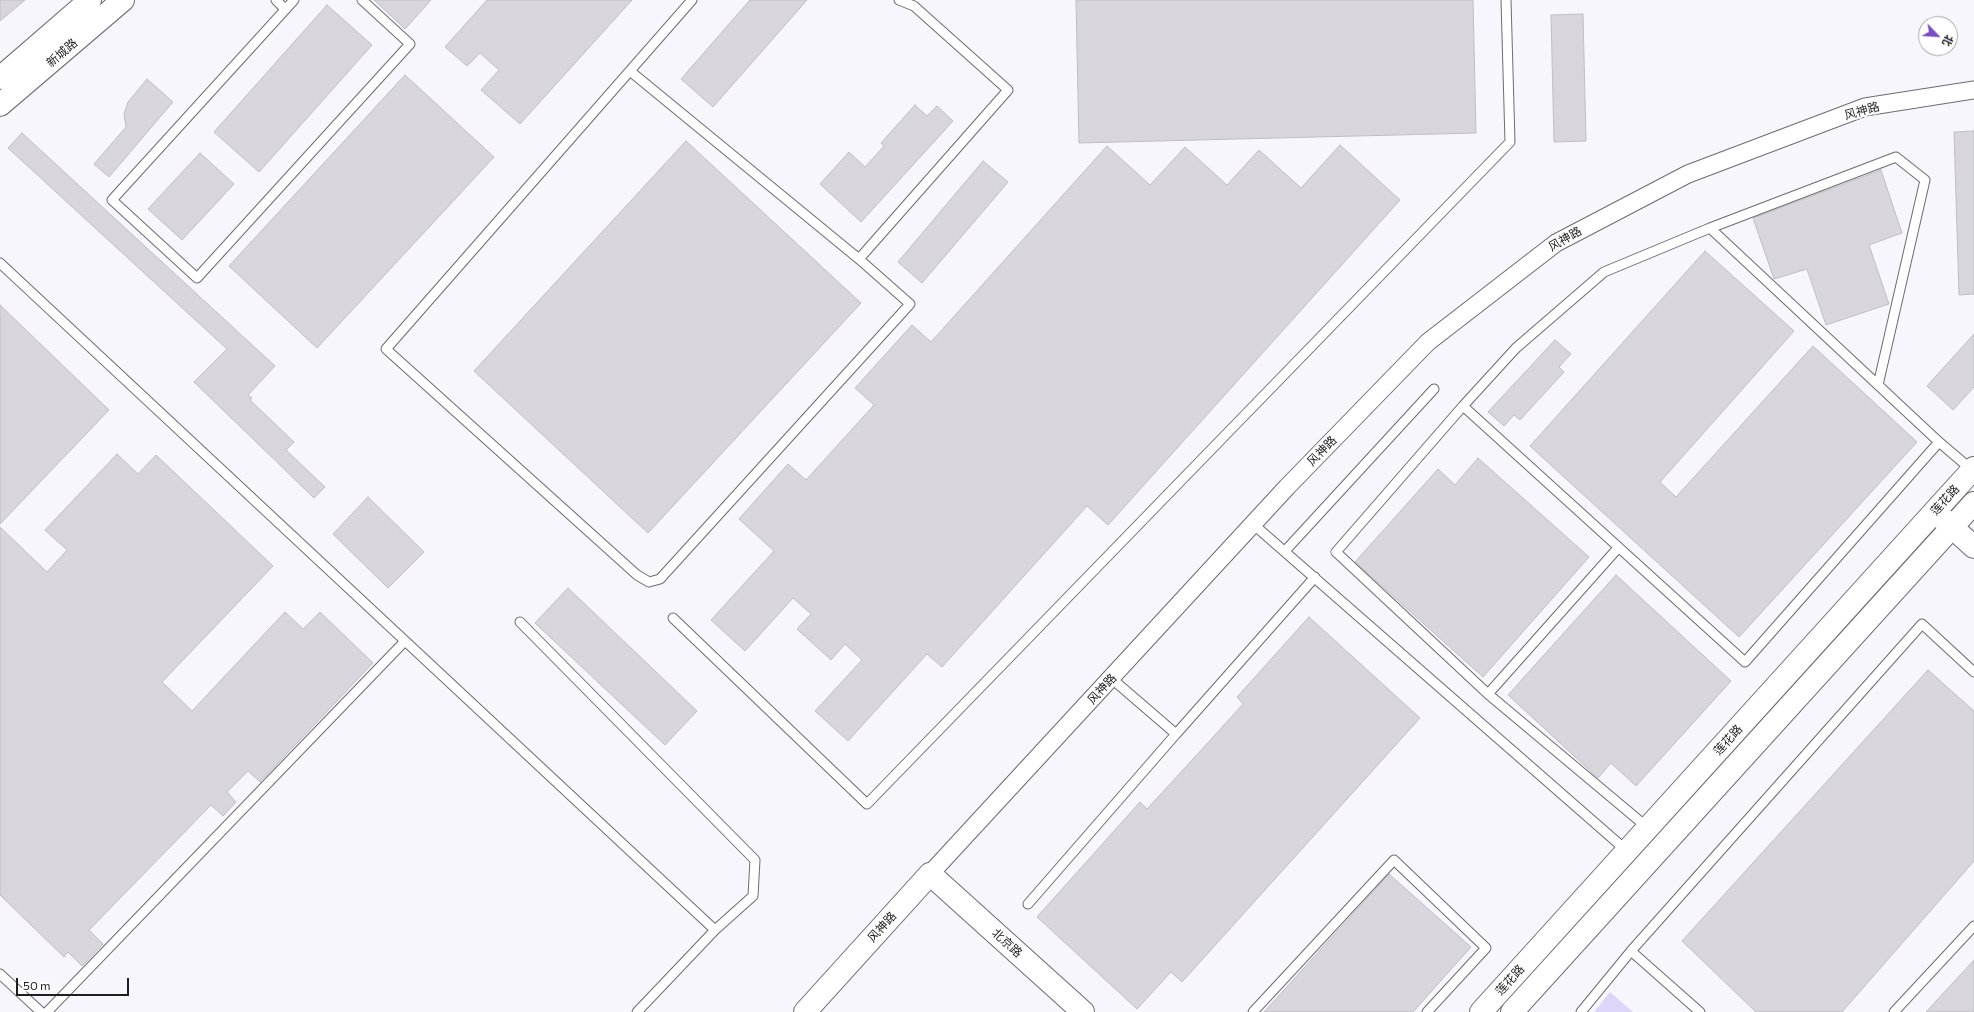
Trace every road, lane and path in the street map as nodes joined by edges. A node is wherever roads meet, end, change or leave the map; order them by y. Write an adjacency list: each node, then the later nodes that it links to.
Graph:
1 (90, 0): 11 (street, 新城路)
2 (123, 0): 13 (street, 新城路)
3 (276, 0): 9 (lane)
4 (294, 0): 9 (lane)
5 (362, 0): 9 (lane)
6 (692, 0): 10 (lane)
7 (899, 0): 15 (lane)
8 (1506, 0): 30 (lane)
9 (285, 9)
10 (630, 71): 15 (lane); 15 (lane)
11 (0, 78)
12 (1974, 90): 24 (street, 风神路)
13 (0, 105)
14 (1710, 228): 17 (lane); 17 (lane); 19 (lane)
15 (859, 259)
16 (0, 264): 32 (lane)
17 (1878, 385): 20 (lane)
18 (1434, 389): 28 (lane)
19 (1462, 406): 27 (lane); 35 (lane)
20 (1939, 442): 21 (lane); 27 (lane)
21 (1973, 469): 23 (street, 莲花路)
22 (1974, 503): 25 (street, 莲花路)
23 (1935, 512): 25 (street); 37 (street, 莲花路)
24 (1253, 524): 28 (lane); 34 (street, 风神路)
25 (1953, 528): 26 (street); 53 (street, 莲花路)
26 (1974, 546)
27 (1618, 548): 35 (lane)
28 (1285, 551): 29 (lane)
29 (1314, 577): 36 (lane); 38 (lane)
30 (673, 618)
31 (520, 622): 42 (lane)
32 (405, 641): 42 (lane); 46 (lane)
33 (1974, 672): 43 (lane)
34 (1111, 678): 36 (lane); 39 (street, 风神路)
35 (1488, 694): 37 (lane)
36 (1176, 734): 40 (lane)
37 (1648, 828): 38 (street, 莲花路)
38 (1627, 851): 52 (street, 莲花路)
39 (930, 874): 48 (street, 风神路); 49 (street, 北京路)
40 (1028, 904)
41 (1974, 926): 56 (lane)
42 (715, 930): 47 (lane)
43 (1631, 951): 54 (lane); 55 (lane)
44 (0, 974): 45 (lane)
45 (41, 1012)
46 (47, 1012)
47 (637, 1012)
48 (805, 1012)
49 (1083, 1012)
50 (1253, 1012): 51 (lane)
51 (1428, 1012)
52 (1481, 1012)
53 (1512, 1012)
54 (1581, 1012)
55 (1700, 1012)
56 (1894, 1012)

